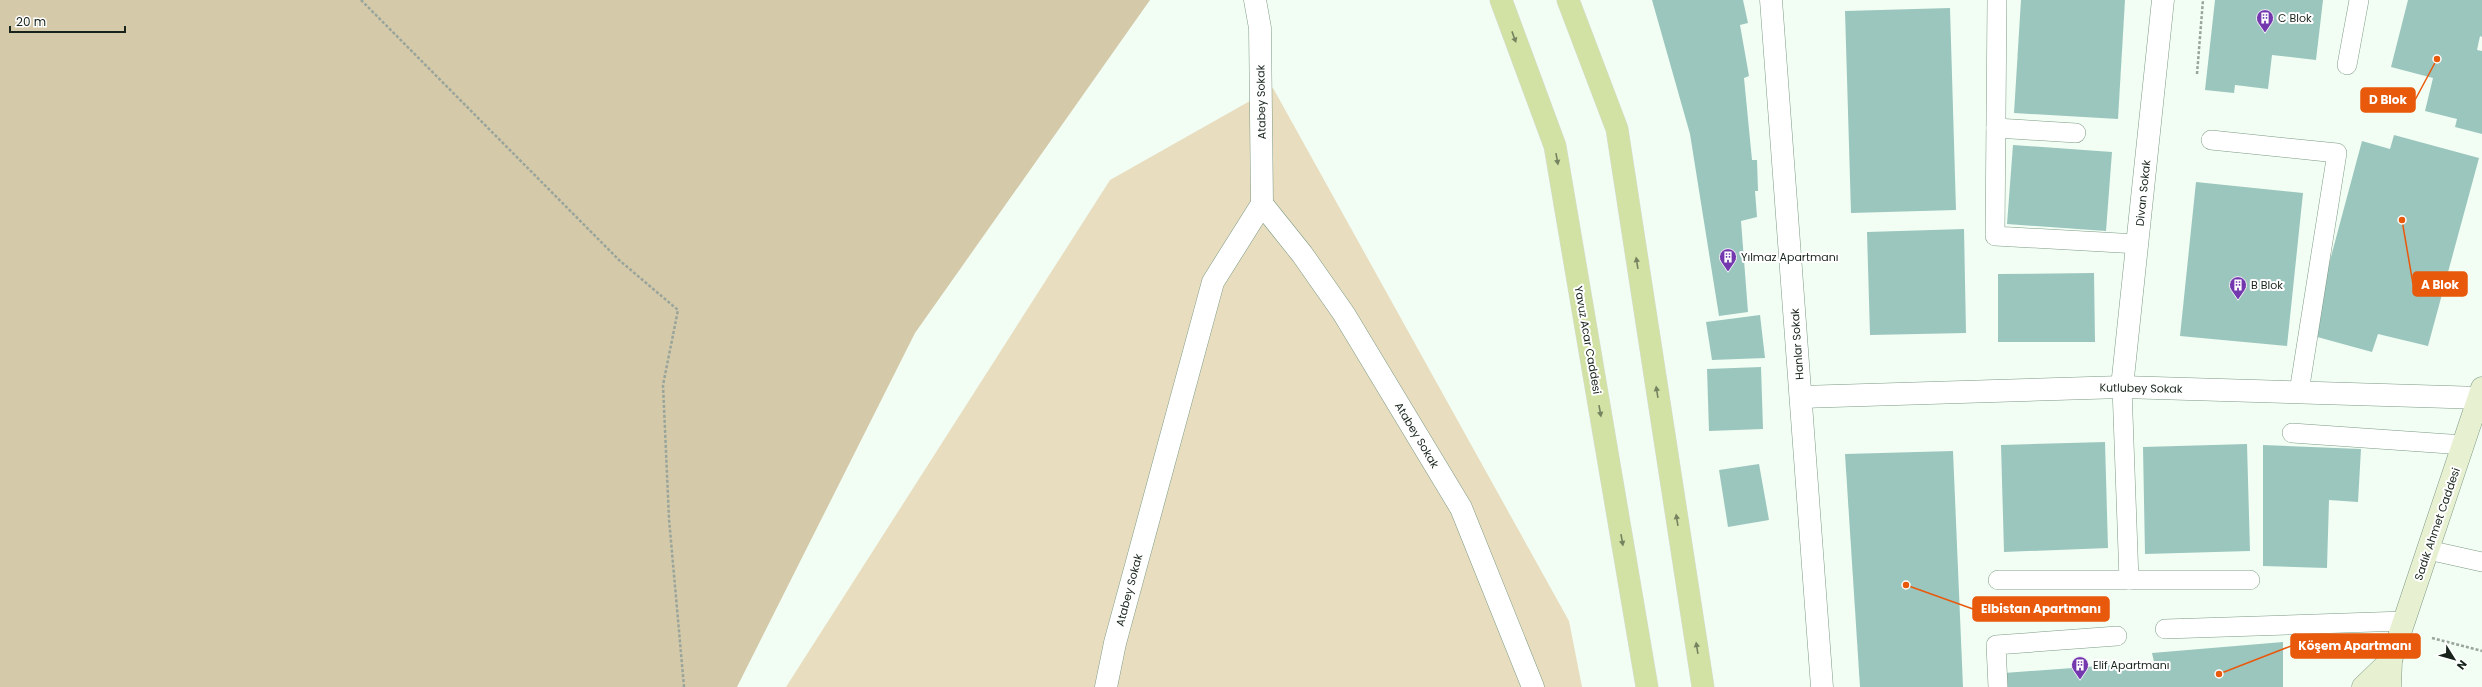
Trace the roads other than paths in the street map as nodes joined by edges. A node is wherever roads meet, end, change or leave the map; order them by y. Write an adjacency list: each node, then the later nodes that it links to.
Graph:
1 (1255, 0): 12 (street, Atabey Sokak)
2 (1501, 0): 31 (main road, Yavuz Acar Caddesi, one-way to 31)
3 (1568, 0): 32 (main road, one-way to 3)
4 (1771, 0): 17 (street, Hanlar Sokak)
5 (1997, 0): 9 (lane)
6 (2163, 0): 13 (street, Divan Sokak)
7 (2359, 0): 8 (lane)
8 (2347, 65)
9 (1996, 128): 10 (lane); 13 (lane)
10 (2076, 133)
11 (2211, 140): 15 (lane)
12 (1262, 204): 29 (street, Atabey Sokak); 30 (street, Atabey Sokak)
13 (2138, 244): 14 (street, Divan Sokak)
14 (2122, 387): 15 (street, Kutlubey Sokak); 17 (street, Kutlubey Sokak); 23 (lane)
15 (2299, 392): 16 (street, Kutlubey Sokak)
16 (2481, 394): 19 (main road, Sadık Ahmet Caddesi)
17 (1801, 398): 33 (street, Hanlar Sokak)
18 (2292, 433): 19 (lane)
19 (2464, 445): 20 (main road, Sadık Ahmet Caddesi)
20 (2428, 550): 21 (lane); 25 (main road, Sadık Ahmet Caddesi)
21 (2482, 562)
22 (1998, 580): 23 (lane)
23 (2129, 580): 24 (lane)
24 (2250, 580)
25 (2403, 625): 26 (lane); 28 (main road, Sadık Ahmet Caddesi)
26 (2165, 629)
27 (2117, 636): 34 (lane)
28 (2391, 660): 35 (main road, Sadık Ahmet Caddesi); 36 (main road, Sadık Ahmet Caddesi)
29 (1106, 687)
30 (1533, 687)
31 (1647, 687)
32 (1703, 687)
33 (1822, 687)
34 (1998, 687)
35 (2363, 687)
36 (2390, 687)

